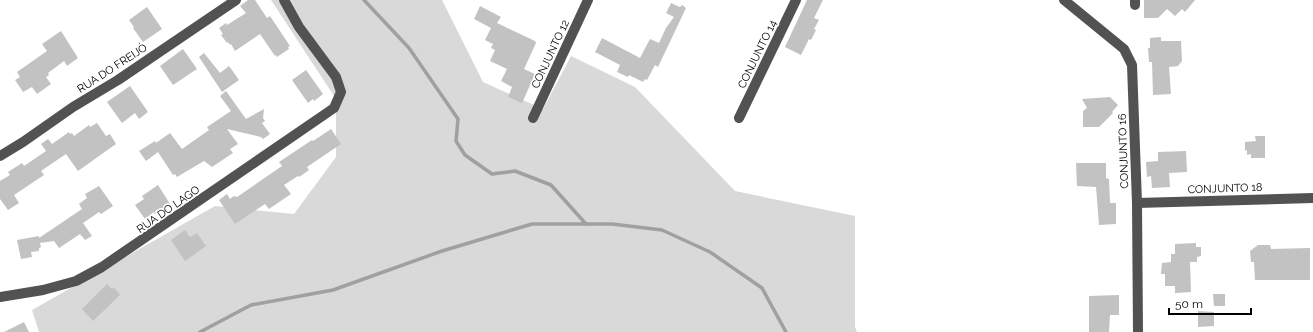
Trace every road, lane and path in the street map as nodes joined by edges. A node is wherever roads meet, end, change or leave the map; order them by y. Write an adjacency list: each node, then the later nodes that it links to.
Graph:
1 (236, 0): 8 (street, RUA DO FREIJÓ)
2 (284, 0): 11 (street, RUA DO LAGO)
3 (588, 0): 6 (street, CONJUNTO 12)
4 (796, 0): 7 (street, CONJUNTO 14)
5 (1064, 0): 10 (street, CONJUNTO 16)
6 (532, 118)
7 (739, 118)
8 (0, 156)
9 (1313, 198): 10 (street, CONJUNTO 18)
10 (1137, 203): 12 (street, CONJUNTO 16)
11 (0, 297)
12 (1138, 332)

